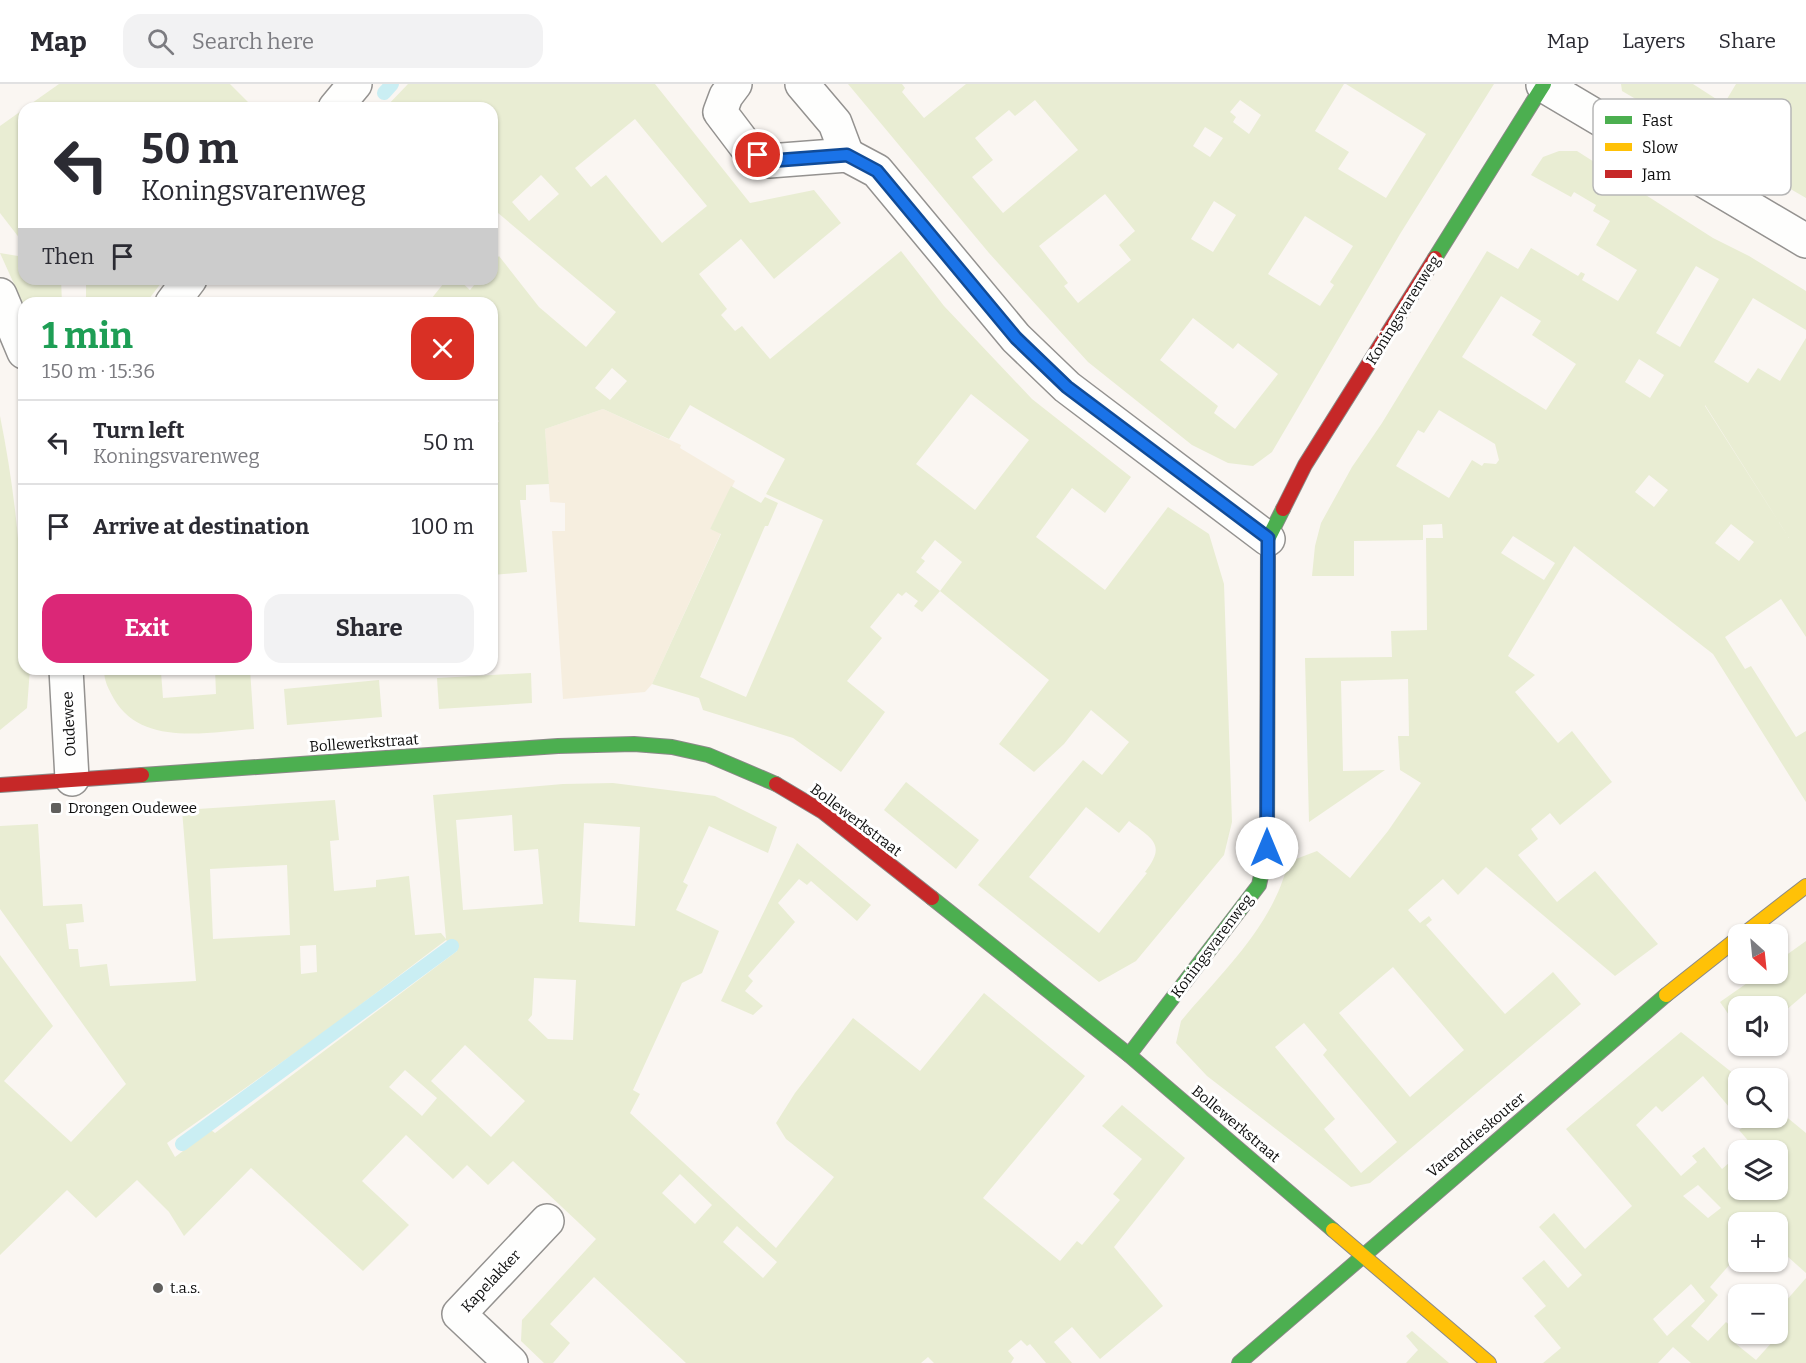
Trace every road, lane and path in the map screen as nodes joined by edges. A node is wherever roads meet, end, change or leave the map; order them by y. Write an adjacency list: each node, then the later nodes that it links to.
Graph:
1 (355, 84): 5 (street)
2 (735, 84): 7 (street)
3 (802, 84): 7 (street)
4 (1544, 84): 6 (street); 12 (street, Koningsvarenweg)
5 (340, 102)
6 (1593, 113)
7 (847, 155): 12 (street)
8 (1729, 195): 9 (street)
9 (1806, 241)
10 (0, 295): 11 (street)
11 (18, 338)
12 (1268, 538): 19 (street, Koningsvarenweg)
13 (66, 675): 14 (street, Oudewee)
14 (72, 779): 15 (street, Bollewerkstraat); 19 (street, Bollewerkstraat)
15 (0, 785)
16 (1806, 886): 17 (street)
17 (1757, 924)
18 (1728, 946): 21 (street, Varendrieskouter)
19 (1129, 1055): 21 (street, Bollewerkstraat)
20 (547, 1221): 22 (street, Kapelakker)
21 (1363, 1254): 23 (street, Varendrieskouter); 24 (street, Bollewerkstraat)
22 (511, 1363)
23 (1239, 1363)
24 (1489, 1363)

